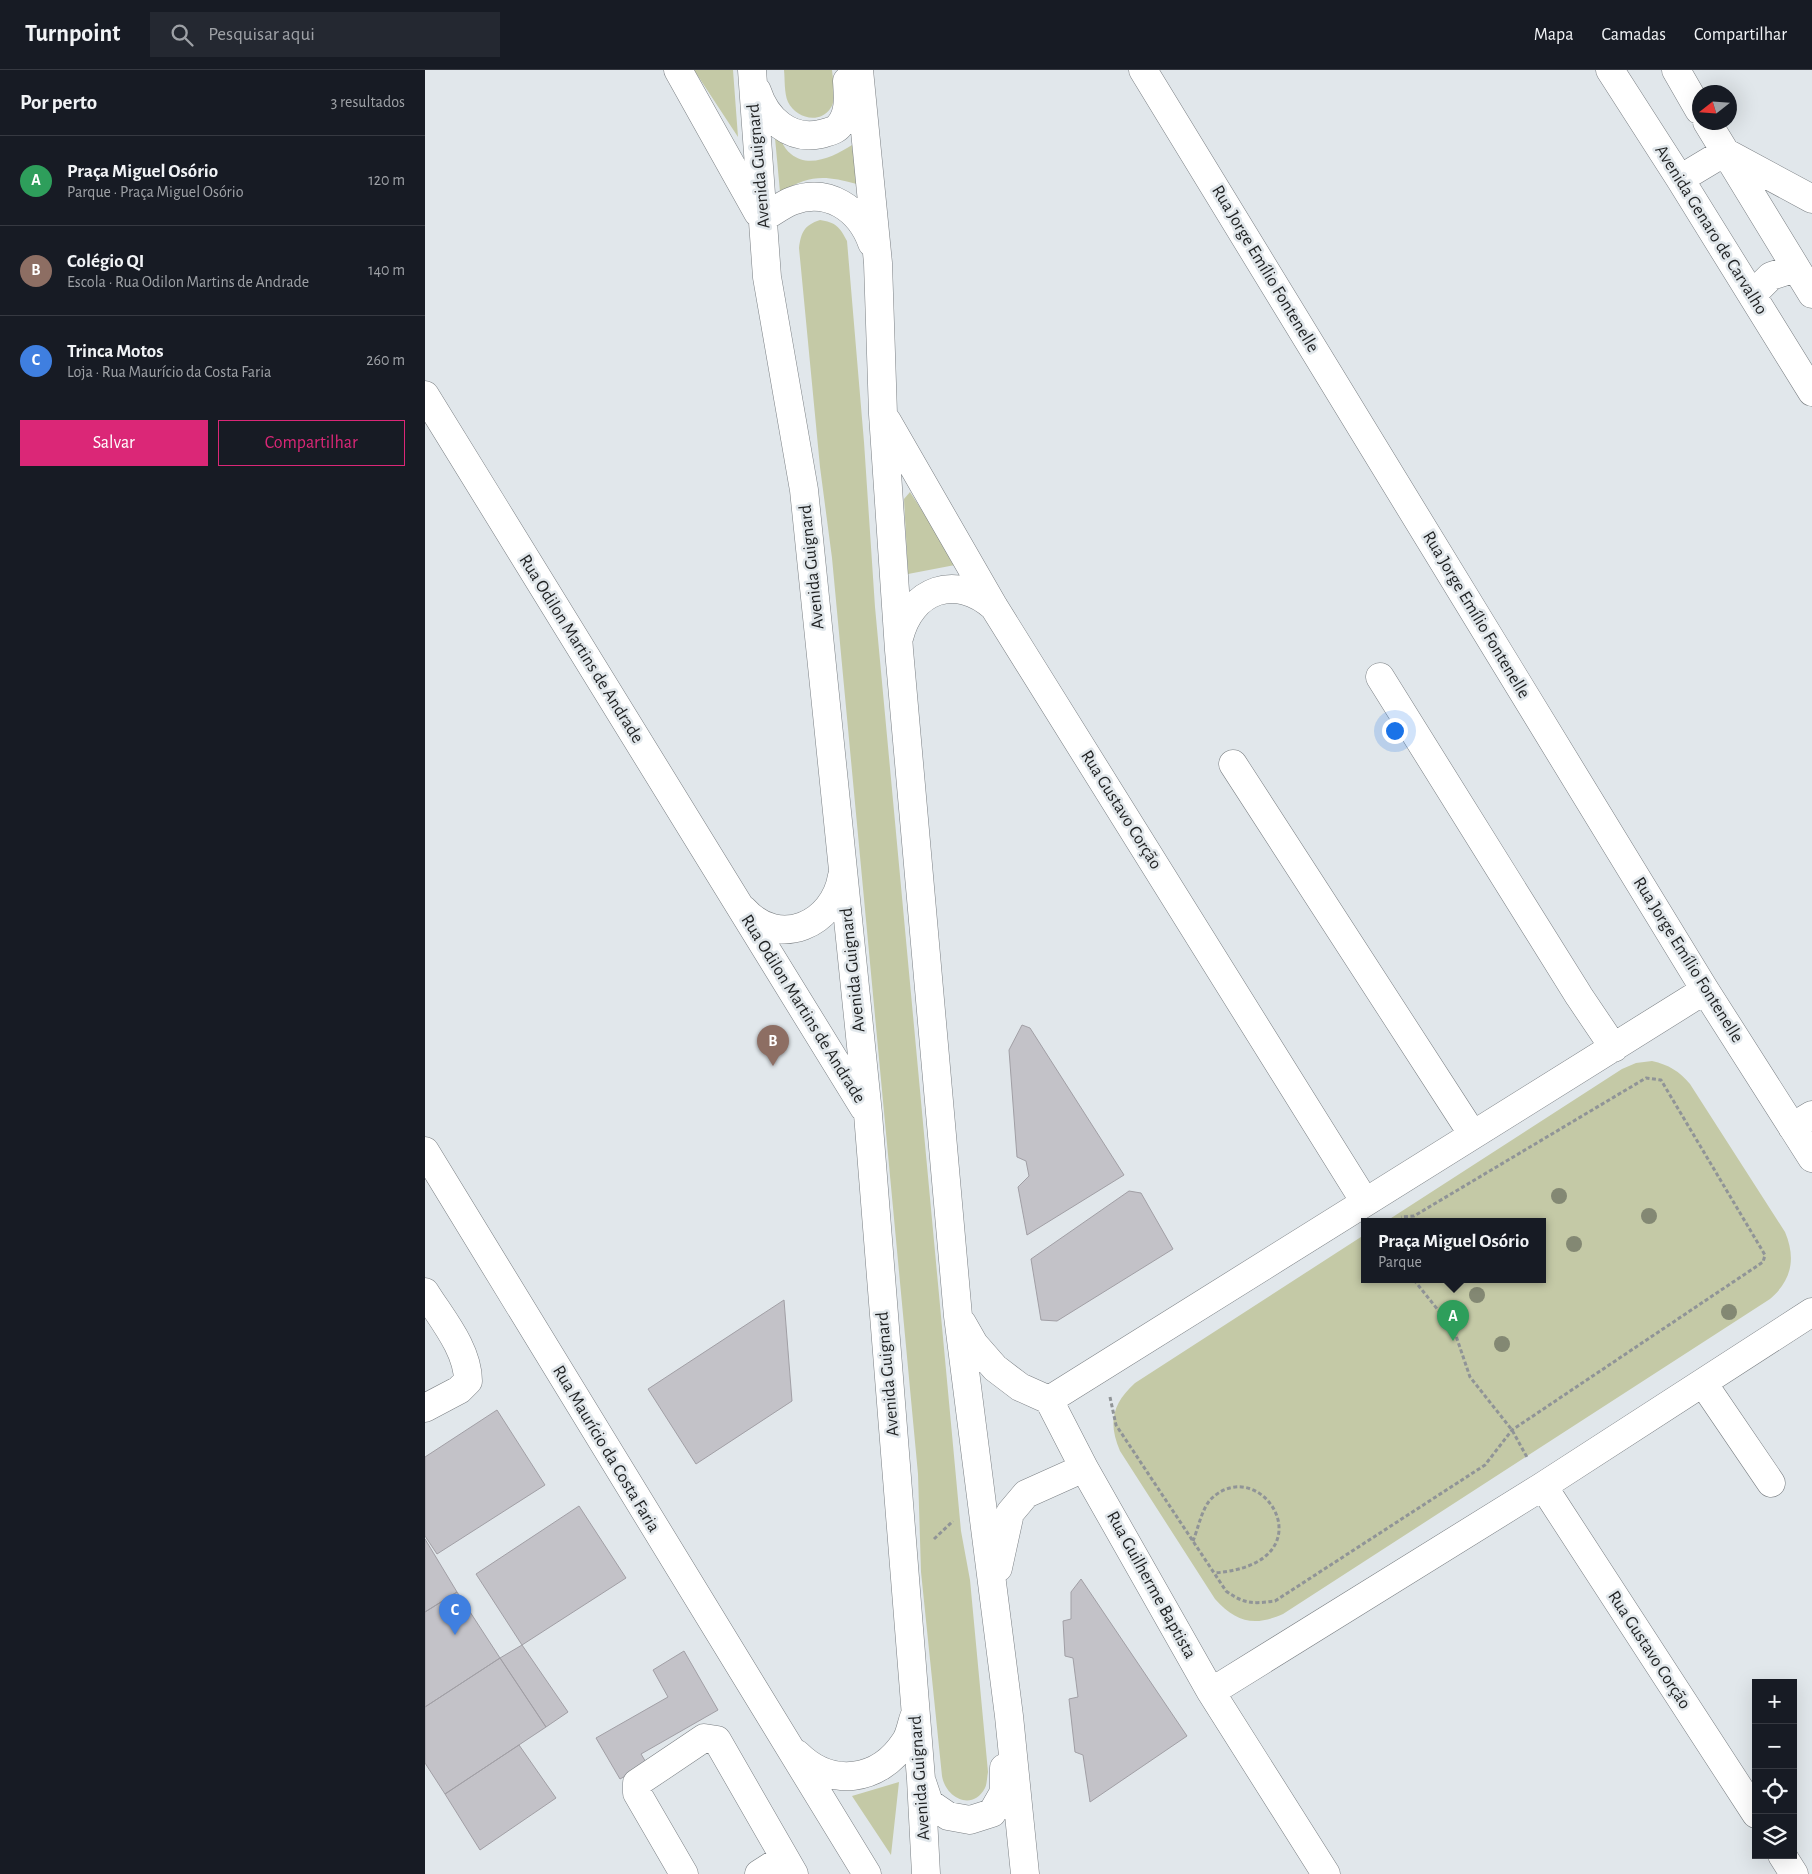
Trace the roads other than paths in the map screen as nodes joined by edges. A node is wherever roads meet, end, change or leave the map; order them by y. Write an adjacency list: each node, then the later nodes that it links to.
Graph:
1 (679, 70): 13 (street)
2 (847, 70): 7 (street)
3 (859, 70): 14 (street)
4 (1143, 70): 27 (street, Rua Jorge Emílio Fontenelle)
5 (1610, 70): 11 (street, Avenida Genaro de Carvalho)
6 (1676, 70): 8 (street)
7 (752, 73): 13 (street, Avenida Guignard)
8 (1692, 98)
9 (1712, 130): 10 (street)
10 (1725, 152): 11 (street); 12 (street); 15 (street)
11 (1680, 179): 17 (street, Avenida Genaro de Carvalho)
12 (1812, 199)
13 (764, 217): 14 (street); 25 (street, Avenida Guignard)
14 (878, 264): 20 (street)
15 (1796, 268): 16 (street); 17 (street)
16 (1812, 294)
17 (1752, 295): 18 (street, Avenida Genaro de Carvalho)
18 (1812, 392)
19 (425, 395): 26 (street, Rua Odilon Martins de Andrade)
20 (883, 414): 21 (street, Rua Gustavo Corção); 22 (street)
21 (994, 607): 22 (street); 34 (street, Rua Gustavo Corção)
22 (899, 650): 37 (street)
23 (1381, 677): 28 (street)
24 (1233, 764): 31 (street)
25 (843, 873): 26 (street, Rua Odilon Martins de Andrade); 29 (street, Avenida Guignard)
26 (738, 904): 29 (street, Rua Odilon Martins de Andrade)
27 (1705, 990): 28 (street); 30 (street, Rua Jorge Emílio Fontenelle)
28 (1613, 1048): 31 (street)
29 (868, 1114): 46 (street, Avenida Guignard)
30 (1802, 1121): 33 (street, Rua Jorge Emílio Fontenelle)
31 (1473, 1136): 34 (street)
32 (426, 1155): 48 (street, Rua Maurício da Costa Faria)
33 (1812, 1158)
34 (1365, 1202): 39 (street)
35 (425, 1292): 40 (street)
36 (1812, 1312): 38 (street)
37 (958, 1316): 39 (street); 44 (street)
38 (1703, 1383): 42 (street); 43 (street)
39 (1049, 1400): 41 (street, Rua Guilherme Baptista)
40 (425, 1408)
41 (1084, 1468): 44 (street); 45 (street, Rua Guilherme Baptista)
42 (1771, 1483)
43 (1543, 1486): 45 (street); 50 (street, Rua Gustavo Corção)
44 (994, 1596): 47 (street)
45 (1211, 1692): 58 (street, Rua Guilherme Baptista)
46 (915, 1712): 48 (street, Rua Maurício da Costa Faria); 49 (street, Avenida Guignard)
47 (1009, 1716): 49 (street); 57 (street)
48 (789, 1746): 55 (street, Rua Maurício da Costa Faria)
49 (921, 1779): 56 (street, Avenida Guignard)
50 (1752, 1808)
51 (1785, 1859): 59 (street)
52 (789, 1866): 53 (street); 54 (street)
53 (684, 1874)
54 (759, 1874)
55 (866, 1874)
56 (926, 1874)
57 (1025, 1874)
58 (1326, 1874)
59 (1794, 1874)

